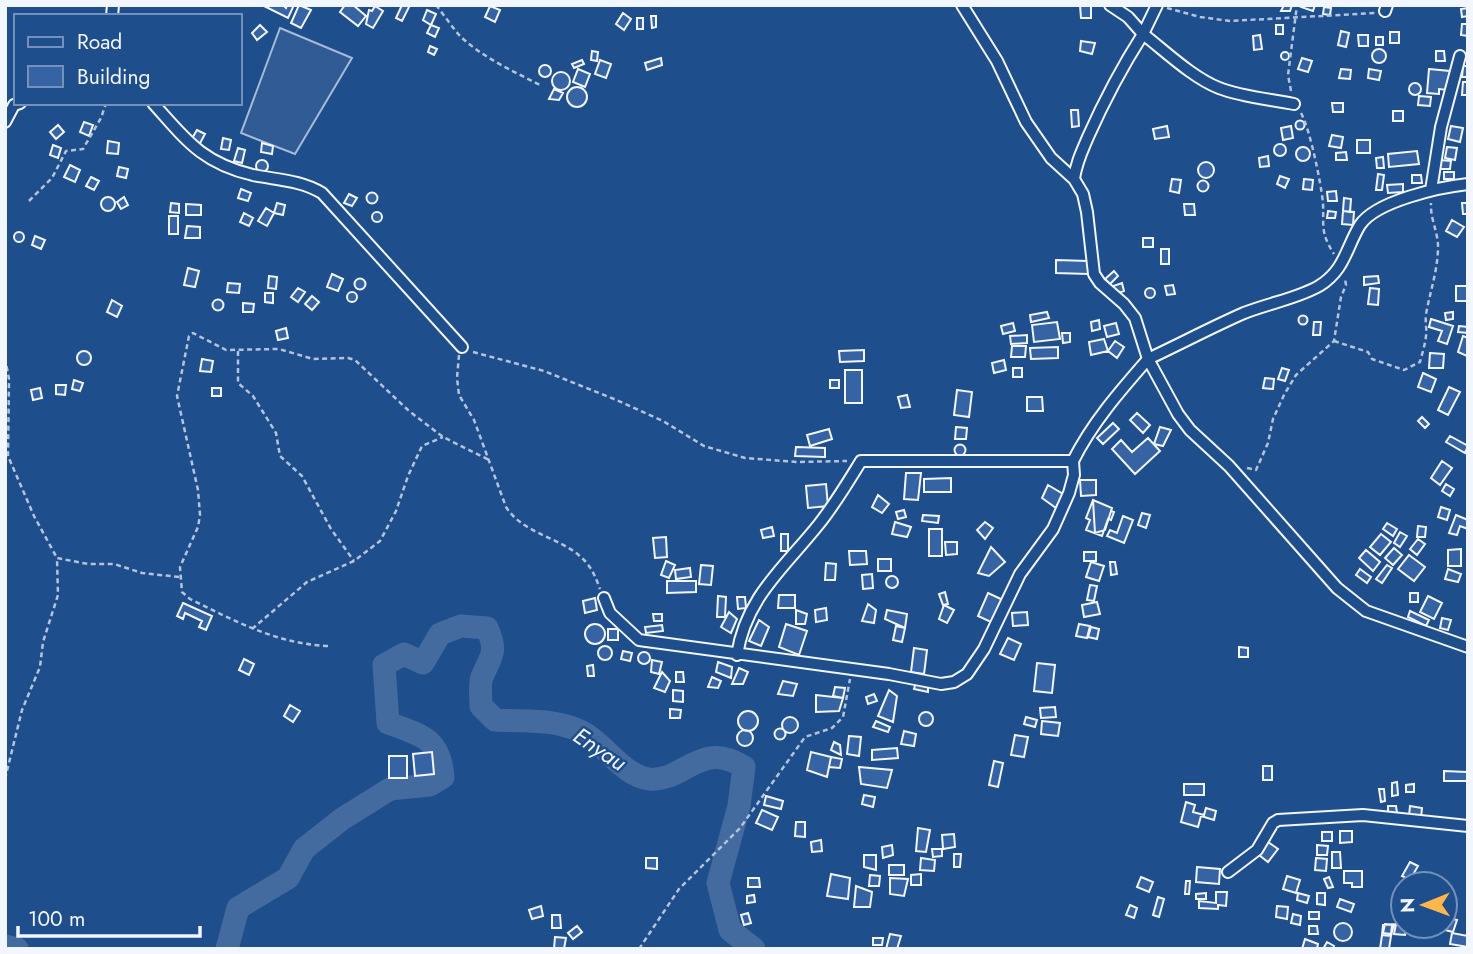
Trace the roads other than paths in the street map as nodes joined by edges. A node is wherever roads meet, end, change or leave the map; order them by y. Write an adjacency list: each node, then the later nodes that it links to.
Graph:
1 (962, 5): 10 (street)
2 (1110, 5): 4 (street)
3 (1157, 5): 4 (street)
4 (1143, 34): 6 (street); 10 (street)
5 (1460, 56): 12 (street)
6 (1294, 104)
7 (14, 105): 9 (street)
8 (155, 105): 13 (street)
9 (5, 122)
10 (1074, 179): 14 (street)
11 (1468, 184): 12 (street)
12 (1431, 190): 14 (street)
13 (461, 347)
14 (1148, 359): 15 (street); 17 (street)
15 (1073, 461): 18 (street); 18 (street)
16 (604, 598): 18 (street)
17 (1468, 647)
18 (737, 655)
19 (1468, 826): 20 (street)
20 (1228, 872)

